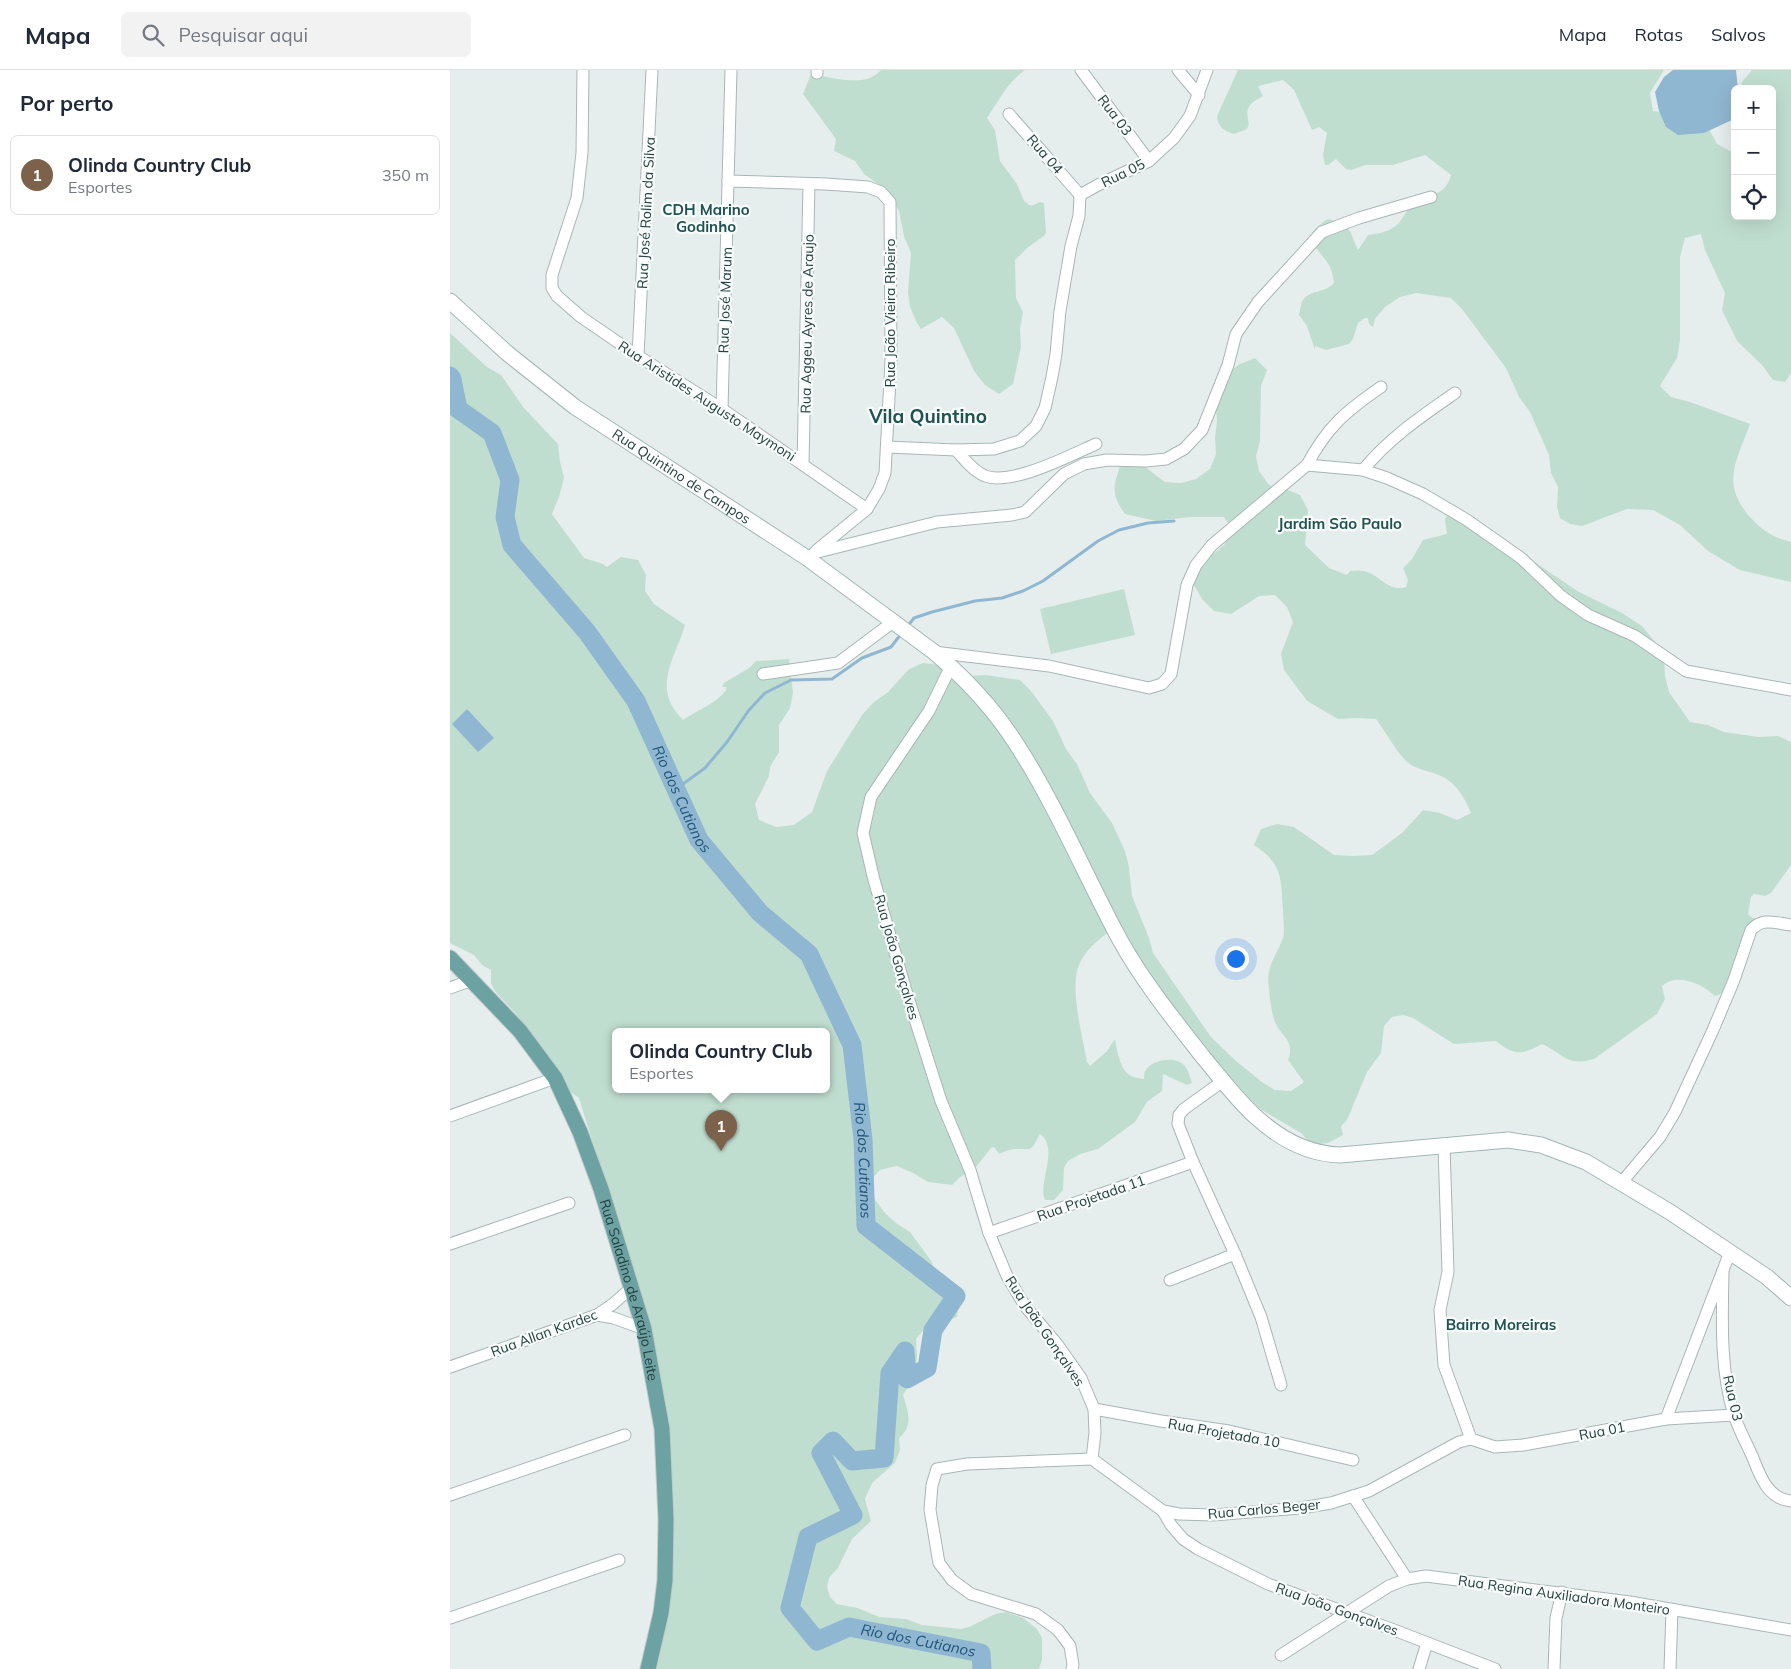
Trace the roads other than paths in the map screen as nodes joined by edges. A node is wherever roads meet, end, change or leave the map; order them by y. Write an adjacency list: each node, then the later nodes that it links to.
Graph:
1 (583, 70): 15 (street, Rua Aristides Augusto Maymoni)
2 (652, 70): 15 (street, Rua José Rolim da Silva)
3 (731, 70): 10 (street, Rua José Marum)
4 (1081, 70): 9 (street, Rua 03)
5 (1178, 70): 7 (street)
6 (1207, 70): 7 (street, Rua 05)
7 (1199, 95): 9 (street, Rua 05)
8 (1009, 114): 12 (street, Rua 04)
9 (1149, 161): 12 (street, Rua 05)
10 (728, 181): 11 (street); 18 (street, Rua José Marum)
11 (809, 184): 20 (street, Rua João Vieira Ribeiro); 22 (street, Rua Aggeu Ayres de Araujo)
12 (1080, 195): 21 (street)
13 (1431, 196): 26 (street)
14 (450, 301): 26 (main road, Rua Quintino de Campos)
15 (638, 356): 18 (street, Rua Aristides Augusto Maymoni)
16 (1381, 387): 23 (street)
17 (1455, 393): 24 (street)
18 (722, 409): 22 (street, Rua Aristides Augusto Maymoni)
19 (1096, 444): 21 (street)
20 (887, 447): 21 (street); 25 (street, Rua João Vieira Ribeiro)
21 (956, 450)
22 (803, 464): 25 (street, Rua Aristides Augusto Maymoni)
23 (1307, 464): 24 (street); 28 (street)
24 (1363, 470): 31 (street)
25 (867, 509): 26 (street)
26 (810, 556): 27 (main road, Rua Quintino de Campos)
27 (895, 623): 28 (main road, Rua Quintino de Campos); 30 (street)
28 (934, 652): 29 (main road, Rua Quintino de Campos)
29 (950, 666): 37 (main road, Rua Quintino de Campos); 43 (street, Rua João Gonçalves)
30 (763, 674)
31 (1791, 690)
32 (1791, 925): 41 (street)
33 (450, 958): 34 (main road, Rua Saladino de Araújo Leite)
34 (472, 980): 35 (street); 36 (main road, Rua Saladino de Araújo Leite)
35 (450, 988)
36 (555, 1078): 38 (street); 49 (main road, Rua Saladino de Araújo Leite)
37 (1223, 1081): 39 (main road, Rua Quintino de Campos); 40 (street)
38 (450, 1116)
39 (1444, 1146): 41 (main road, Rua Quintino de Campos); 59 (street)
40 (1193, 1162): 43 (street, Rua Projetada 11); 46 (street)
41 (1621, 1183): 45 (main road, Rua Quintino de Campos)
42 (569, 1203): 44 (street)
43 (989, 1233): 55 (street, Rua João Gonçalves)
44 (450, 1244)
45 (1730, 1252): 47 (street); 50 (main road, Rua Quintino de Campos)
46 (1235, 1254): 48 (street); 54 (street)
47 (1722, 1273): 56 (street, Rua 03); 57 (street)
48 (1170, 1280)
49 (630, 1288): 51 (street, Rua Allan Kardec); 52 (main road, Rua Saladino de Araújo Leite)
50 (1791, 1298)
51 (597, 1315): 52 (street); 53 (street, Rua Allan Kardec)
52 (644, 1329): 75 (main road, Rua Saladino de Araújo Leite)
53 (450, 1367)
54 (1281, 1385)
55 (1094, 1409): 60 (street, Rua João Gonçalves); 61 (street, Rua Projetada 10)
56 (1734, 1415): 57 (street, Rua 01); 64 (street, Rua 03)
57 (1666, 1419): 59 (street, Rua 01)
58 (625, 1435): 62 (street)
59 (1471, 1439): 63 (street, Rua Carlos Beger)
60 (1092, 1459): 65 (street, Rua João Gonçalves); 76 (street)
61 (1353, 1460)
62 (450, 1495)
63 (1353, 1496): 65 (street, Rua Carlos Beger); 67 (street)
64 (1791, 1501)
65 (1163, 1511): 70 (street, Rua João Gonçalves)
66 (619, 1560): 71 (street)
67 (1407, 1579): 68 (street, Rua Regina Auxiliadora Monteiro); 70 (street, Rua Regina Auxiliadora Monteiro)
68 (1562, 1592): 69 (street, Rua Regina Auxiliadora Monteiro); 79 (street)
69 (1672, 1610): 72 (street, Rua Regina Auxiliadora Monteiro); 80 (street)
70 (1346, 1613): 73 (street, Rua João Gonçalves); 74 (street, Rua Regina Auxiliadora Monteiro)
71 (450, 1618)
72 (1791, 1630)
73 (1427, 1642): 77 (street); 78 (street, Rua João Gonçalves)
74 (1281, 1655)
75 (648, 1669)
76 (1072, 1669)
77 (1419, 1669)
78 (1495, 1669)
79 (1554, 1669)
80 (1670, 1669)

